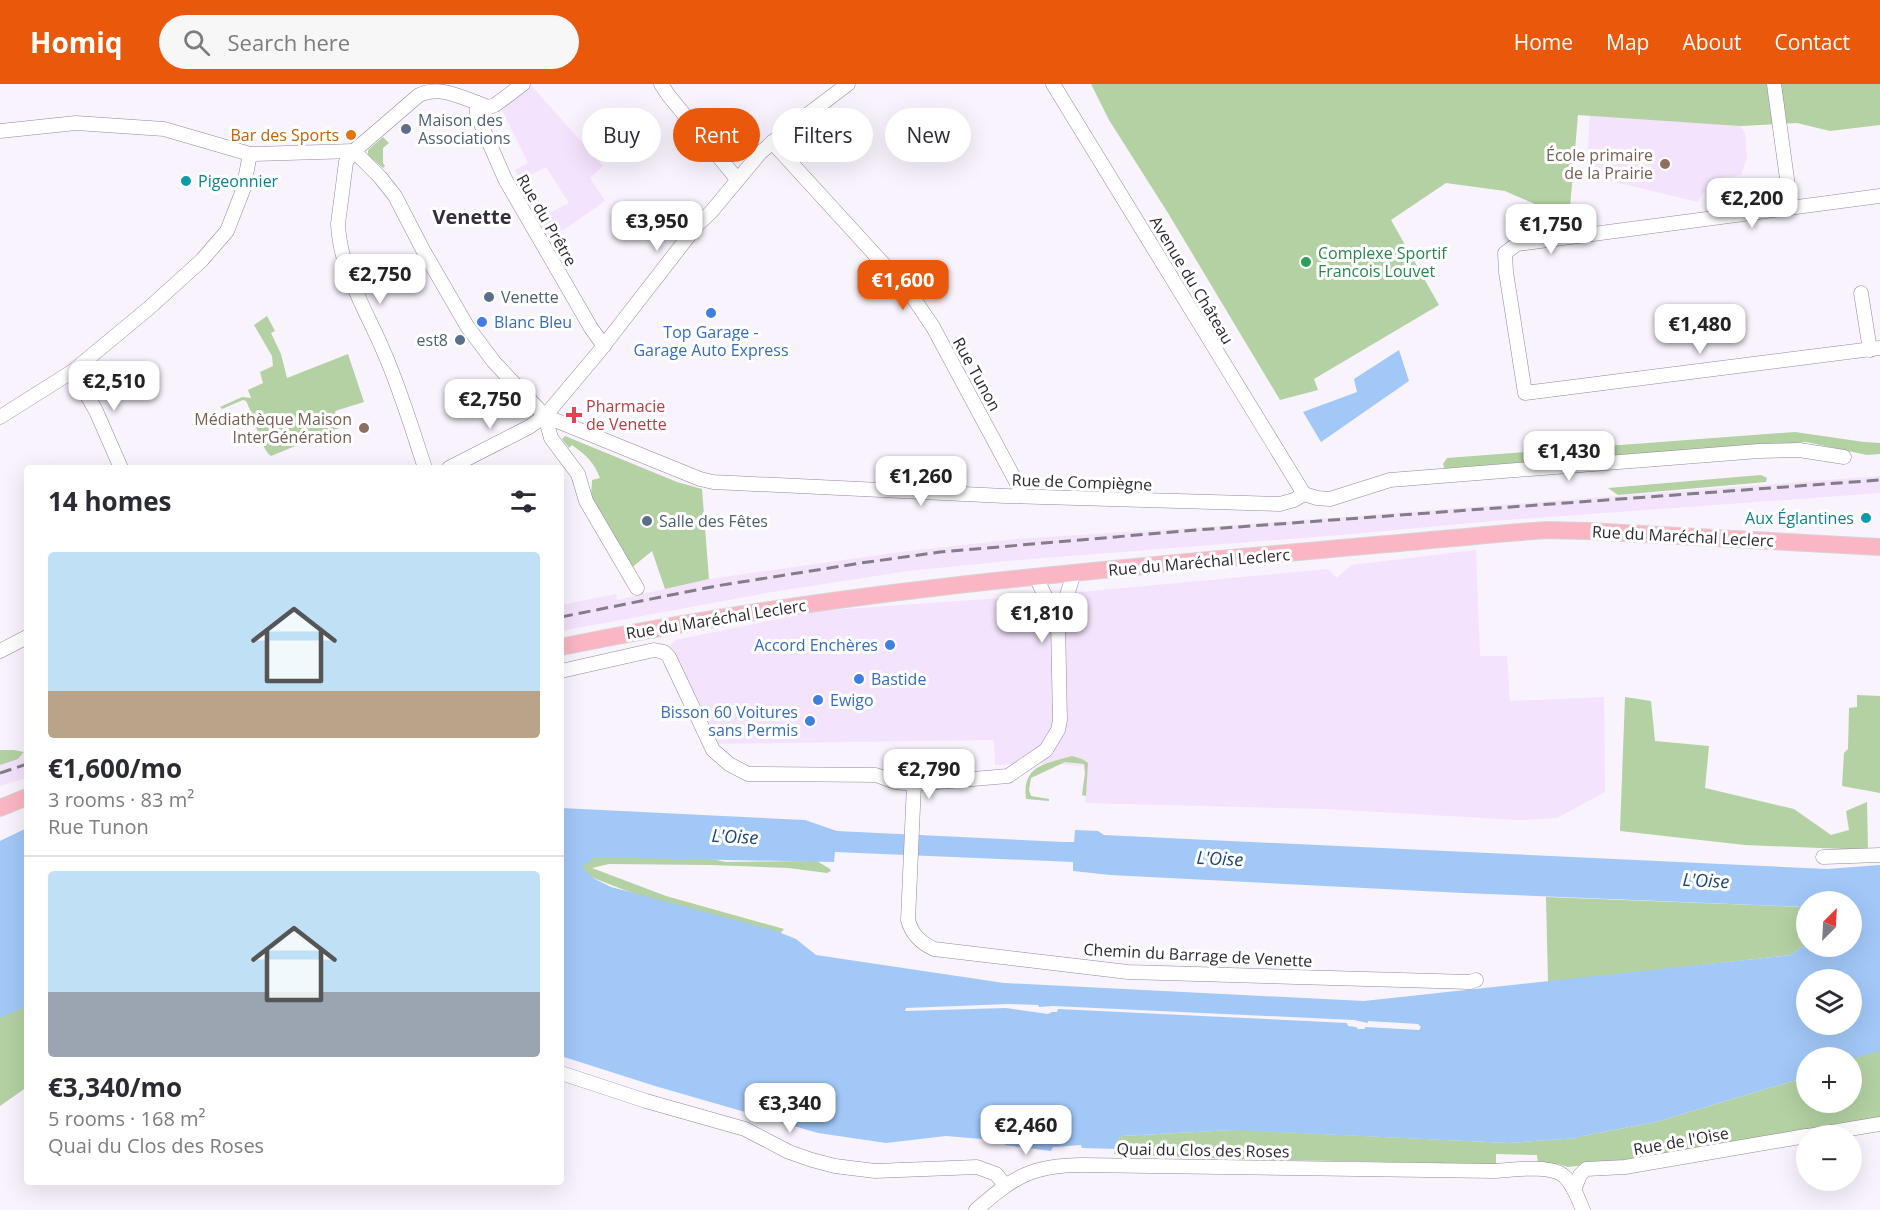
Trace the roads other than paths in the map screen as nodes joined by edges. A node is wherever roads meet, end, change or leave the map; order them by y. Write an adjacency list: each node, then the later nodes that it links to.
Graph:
1 (523, 84): 6 (street)
2 (662, 84): 13 (street)
3 (848, 84): 7 (street)
4 (1053, 84): 26 (street, Avenue du Château)
5 (1774, 84): 15 (street)
6 (477, 104): 10 (street); 17 (street, Rue du Prêtre)
7 (817, 108)
8 (0, 131): 11 (street)
9 (772, 142): 13 (street)
10 (354, 151): 11 (street); 20 (street); 24 (street)
11 (250, 154): 19 (street)
12 (790, 162): 27 (street, Rue Tunon)
13 (737, 179): 17 (street)
14 (1880, 196): 15 (street)
15 (1791, 208): 18 (street)
16 (1860, 293): 18 (street)
17 (604, 346): 20 (street)
18 (1875, 349)
19 (73, 371): 21 (street); 23 (street)
20 (545, 416): 25 (street); 27 (street, Rue de Compiègne); 31 (street)
21 (0, 417)
22 (1844, 457): 26 (street)
23 (120, 465)
24 (423, 465)
25 (455, 465)
26 (1304, 494): 27 (street, Rue de Compiègne)
27 (1020, 496)
28 (1880, 547): 29 (main road, Rue du Maréchal Leclerc)
29 (1074, 573): 30 (main road, Rue du Maréchal Leclerc); 32 (street)
30 (1036, 577): 33 (street); 36 (main road, Rue du Maréchal Leclerc)
31 (637, 588)
32 (1065, 602): 33 (street); 34 (street)
33 (1049, 603): 34 (street)
34 (1058, 623): 39 (street)
35 (24, 639): 37 (street)
36 (564, 646)
37 (0, 651)
38 (564, 670): 39 (street)
39 (914, 784): 44 (street, Chemin du Barrage de Venette)
40 (24, 798): 41 (main road)
41 (0, 808)
42 (1880, 855): 43 (street)
43 (1823, 857)
44 (1476, 980)
45 (564, 1074): 51 (street)
46 (1880, 1124): 47 (street, Rue de l'Oise)
47 (1862, 1127)
48 (1796, 1138): 50 (street, Rue de l'Oise)
49 (1552, 1169): 50 (street, Rue de l'Oise); 51 (street, Quai du Clos des Roses); 52 (street)
50 (1586, 1169): 52 (street)
51 (1005, 1185): 53 (street, Quai du Clos des Roses)
52 (1574, 1190): 54 (street)
53 (976, 1210)
54 (1583, 1210)

